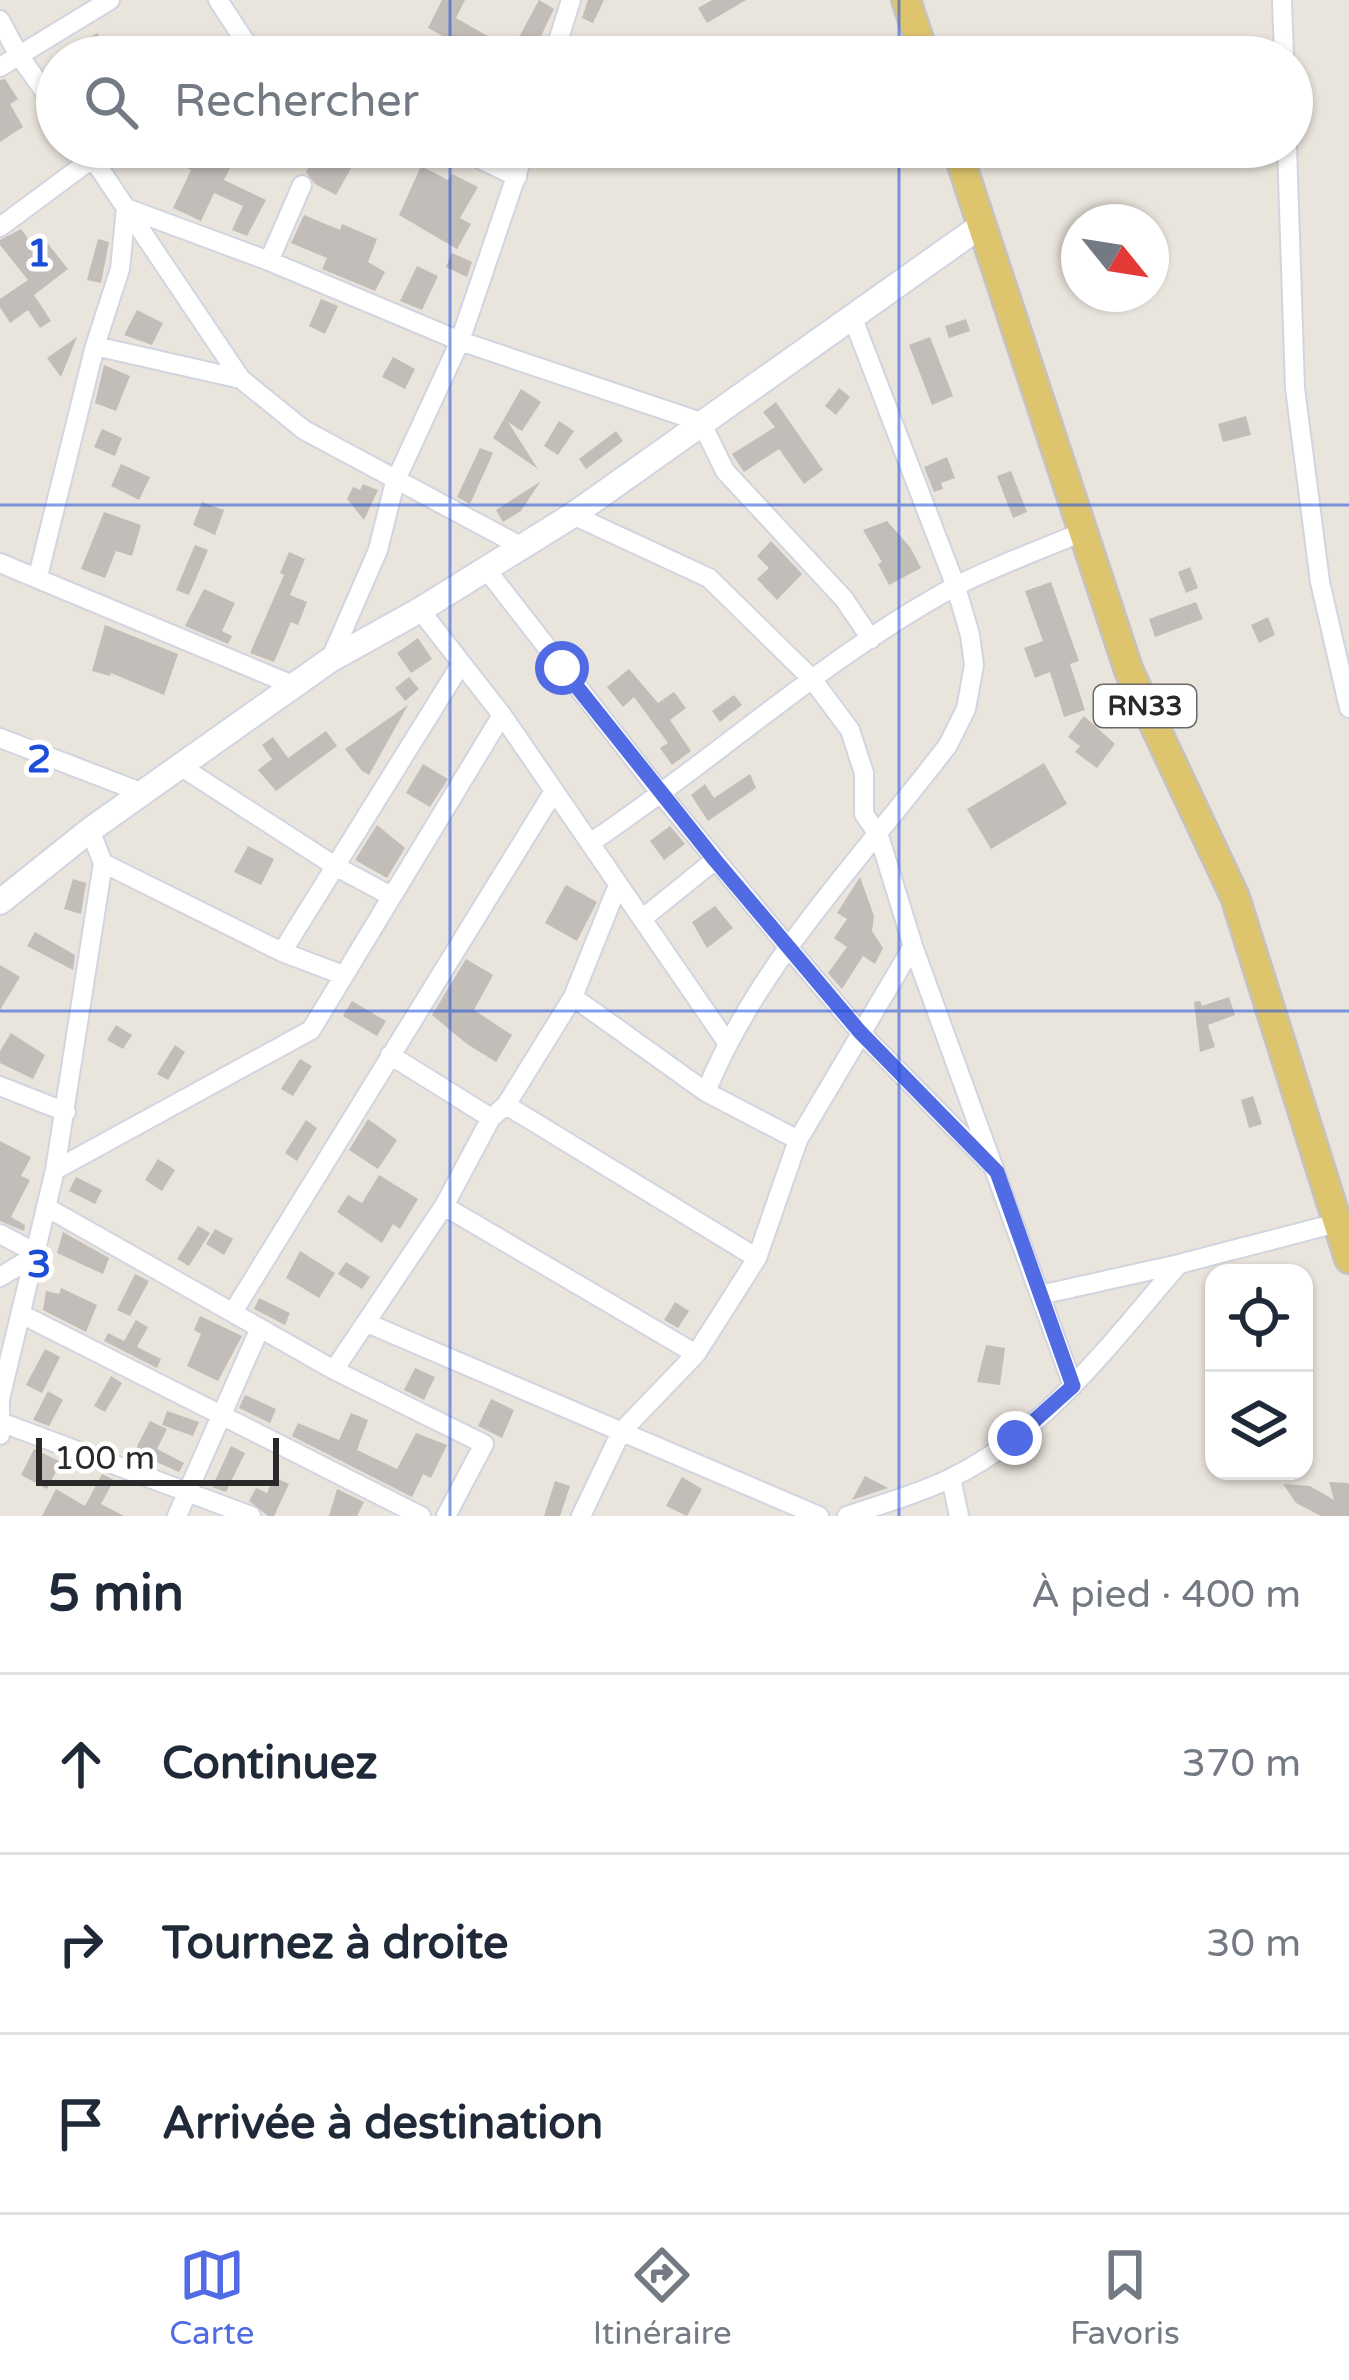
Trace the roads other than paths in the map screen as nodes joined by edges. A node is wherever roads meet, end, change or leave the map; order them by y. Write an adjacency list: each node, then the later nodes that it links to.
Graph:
1 (110, 0): 7 (street)
2 (218, 0): 8 (street)
3 (571, 0): 9 (street)
4 (906, 0): 10 (main road)
5 (1282, 0): 11 (street)
6 (0, 20): 13 (street)
7 (49, 36)
8 (241, 36)
9 (560, 36)
10 (918, 36)
11 (1283, 36)
12 (36, 43): 13 (street)
13 (18, 54): 14 (street); 15 (street)
14 (0, 67)
15 (36, 79)
16 (74, 168): 26 (street)
17 (104, 168): 24 (street)
18 (498, 168): 22 (street)
19 (520, 168): 22 (street)
20 (963, 168): 25 (main road, RN33)
21 (1288, 168): 47 (street)
22 (517, 177): 29 (street)
23 (302, 185): 27 (street)
24 (126, 208): 27 (street); 30 (street); 31 (street)
25 (982, 225): 28 (street); 35 (main road, RN33)
26 (0, 227)
27 (269, 261): 29 (street)
28 (853, 316): 32 (street); 40 (street)
29 (460, 340): 32 (street); 33 (street)
30 (95, 346): 31 (street); 39 (street)
31 (241, 379): 33 (street)
32 (701, 422): 34 (street); 42 (street)
33 (395, 482): 36 (street); 43 (street)
34 (573, 515): 36 (street); 45 (street)
35 (1082, 532): 40 (street); 81 (main road, RN33)
36 (521, 548): 38 (street)
37 (0, 563): 39 (street)
38 (486, 569): 41 (street); 53 (street)
39 (38, 576): 46 (street)
40 (956, 586): 42 (street); 55 (street)
41 (420, 610): 43 (street); 44 (street)
42 (872, 639): 45 (street)
43 (330, 660): 46 (street)
44 (461, 664): 48 (street); 59 (street)
45 (812, 679): 53 (street); 55 (street)
46 (295, 686): 50 (street)
47 (1349, 708)
48 (502, 715): 51 (street); 61 (street)
49 (0, 738): 52 (street)
50 (180, 766): 52 (street); 59 (street)
51 (554, 791): 56 (street); 71 (street)
52 (143, 793): 54 (street)
53 (662, 795): 56 (street); 57 (street)
54 (90, 830): 58 (street); 62 (street)
55 (879, 836): 64 (street); 65 (street)
56 (590, 843): 60 (street)
57 (715, 860): 63 (street); 65 (street)
58 (104, 863): 66 (street); 75 (street)
59 (335, 866): 61 (street); 66 (street)
60 (618, 885): 63 (street); 68 (street)
61 (392, 896): 67 (street)
62 (0, 902)
63 (642, 919): 70 (street)
64 (913, 946): 69 (street); 78 (street)
65 (789, 948): 69 (street); 70 (street)
66 (282, 952): 67 (street)
67 (343, 976): 77 (street)
68 (573, 997): 73 (street); 74 (street)
69 (860, 1032): 76 (street); 78 (street)
70 (726, 1041): 73 (street)
71 (390, 1055): 74 (street); 89 (street)
72 (0, 1086): 75 (street)
73 (706, 1093): 76 (street)
74 (499, 1111): 79 (street); 84 (street)
75 (66, 1112): 77 (street)
76 (798, 1140): 84 (street)
77 (55, 1169): 80 (street)
78 (997, 1172): 88 (street)
79 (444, 1206): 91 (street); 93 (street)
80 (46, 1207): 83 (street); 89 (street)
81 (1337, 1222): 85 (main road, RN33); 86 (street)
82 (0, 1234): 83 (street)
83 (38, 1254): 87 (street); 90 (street)
84 (757, 1258): 93 (street)
85 (1349, 1259)
86 (1179, 1264): 88 (street); 95 (street)
87 (0, 1277)
88 (1040, 1294): 95 (street)
89 (233, 1312): 92 (street)
90 (23, 1315): 96 (street); 97 (street)
91 (367, 1323): 94 (street); 99 (street)
92 (260, 1328): 94 (street); 97 (street)
93 (696, 1354): 99 (street)
94 (334, 1370): 105 (street)
95 (1073, 1386): 100 (street)
96 (0, 1399): 98 (street)
97 (224, 1415): 101 (street); 104 (street)
98 (2, 1429): 101 (street)
99 (621, 1432): 106 (street); 107 (street)
100 (952, 1478): 108 (street); 109 (street)
101 (188, 1492): 102 (street); 103 (street)
102 (177, 1516)
103 (250, 1516)
104 (421, 1516)
105 (446, 1516)
106 (581, 1516)
107 (820, 1516)
108 (847, 1516)
109 (959, 1516)

